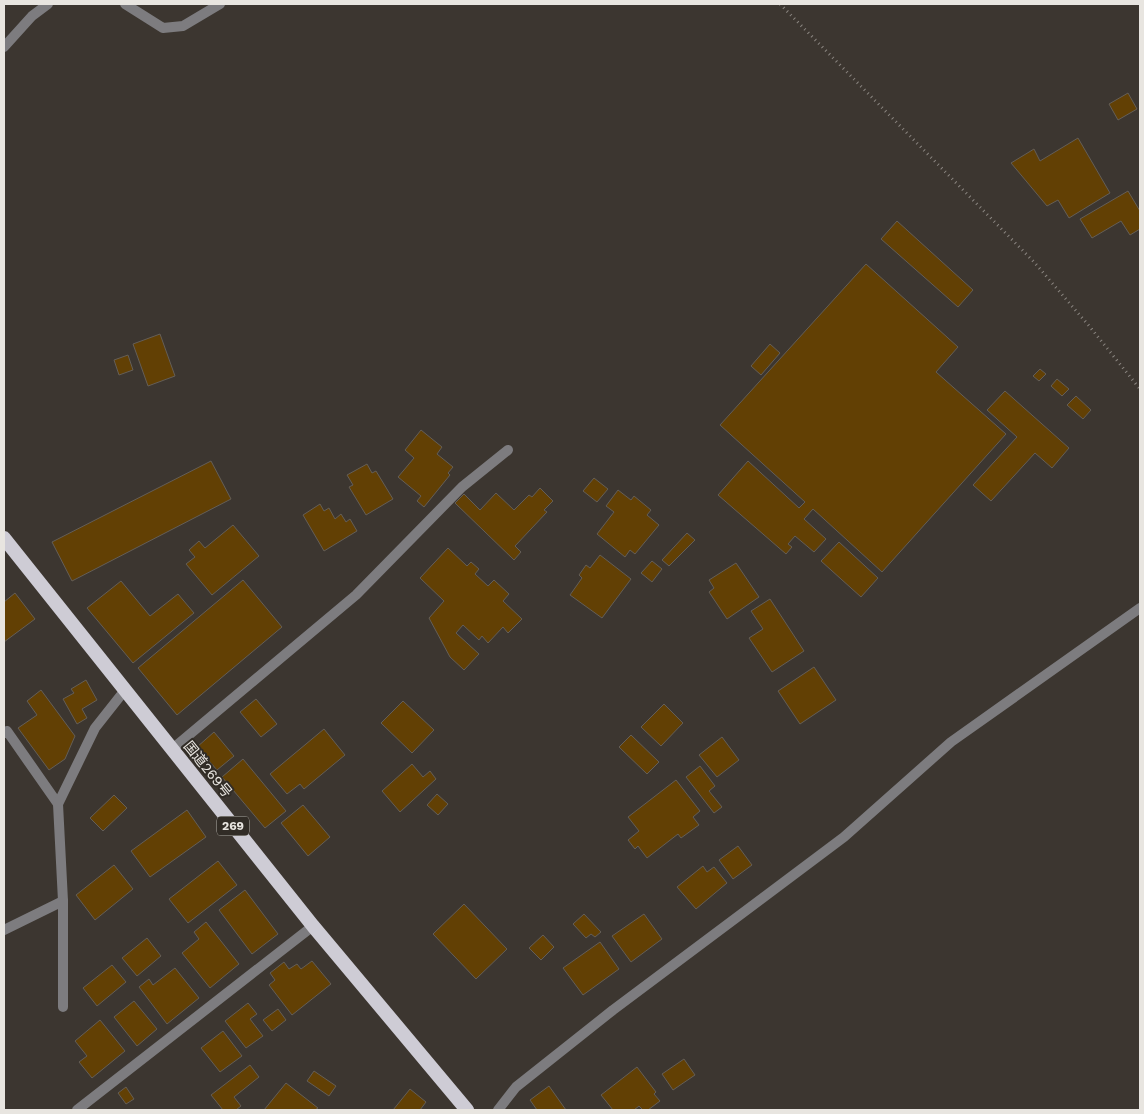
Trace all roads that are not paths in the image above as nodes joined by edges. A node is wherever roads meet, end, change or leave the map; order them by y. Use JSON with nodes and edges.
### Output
{"nodes":[{"id":1,"x":48,"y":4,"type":"edge"},
{"id":2,"x":125,"y":4,"type":"edge"},
{"id":3,"x":220,"y":4,"type":"edge"},
{"id":4,"x":4,"y":47,"type":"edge"},
{"id":5,"x":508,"y":450,"type":"dead end"},
{"id":6,"x":4,"y":538,"type":"edge"},
{"id":7,"x":1140,"y":608,"type":"edge"},
{"id":8,"x":125,"y":690,"type":"junction"},
{"id":9,"x":4,"y":733,"type":"edge"},
{"id":10,"x":171,"y":750,"type":"junction"},
{"id":11,"x":58,"y":804,"type":"junction"},
{"id":12,"x":63,"y":901,"type":"junction"},
{"id":13,"x":313,"y":926,"type":"junction"},
{"id":14,"x":4,"y":930,"type":"edge"},
{"id":15,"x":63,"y":1006,"type":"dead end"},
{"id":16,"x":77,"y":1110,"type":"edge"},
{"id":17,"x":467,"y":1110,"type":"edge"},
{"id":18,"x":498,"y":1110,"type":"edge"}],
"edges":[{"from":1,"to":4,"type":"street"},
{"from":2,"to":3,"type":"street"},
{"from":5,"to":10,"type":"street"},
{"from":6,"to":8,"type":"highway","name":"国道269号","number":"269"},
{"from":7,"to":18,"type":"street"},
{"from":8,"to":10,"type":"highway","name":"国道269号","number":"269"},
{"from":8,"to":11,"type":"street"},
{"from":9,"to":11,"type":"street"},
{"from":10,"to":13,"type":"highway","name":"国道269号","number":"269"},
{"from":11,"to":12,"type":"street"},
{"from":12,"to":14,"type":"street"},
{"from":12,"to":15,"type":"street"},
{"from":13,"to":16,"type":"street"},
{"from":13,"to":17,"type":"highway","name":"国道269号","number":"269"}]}
